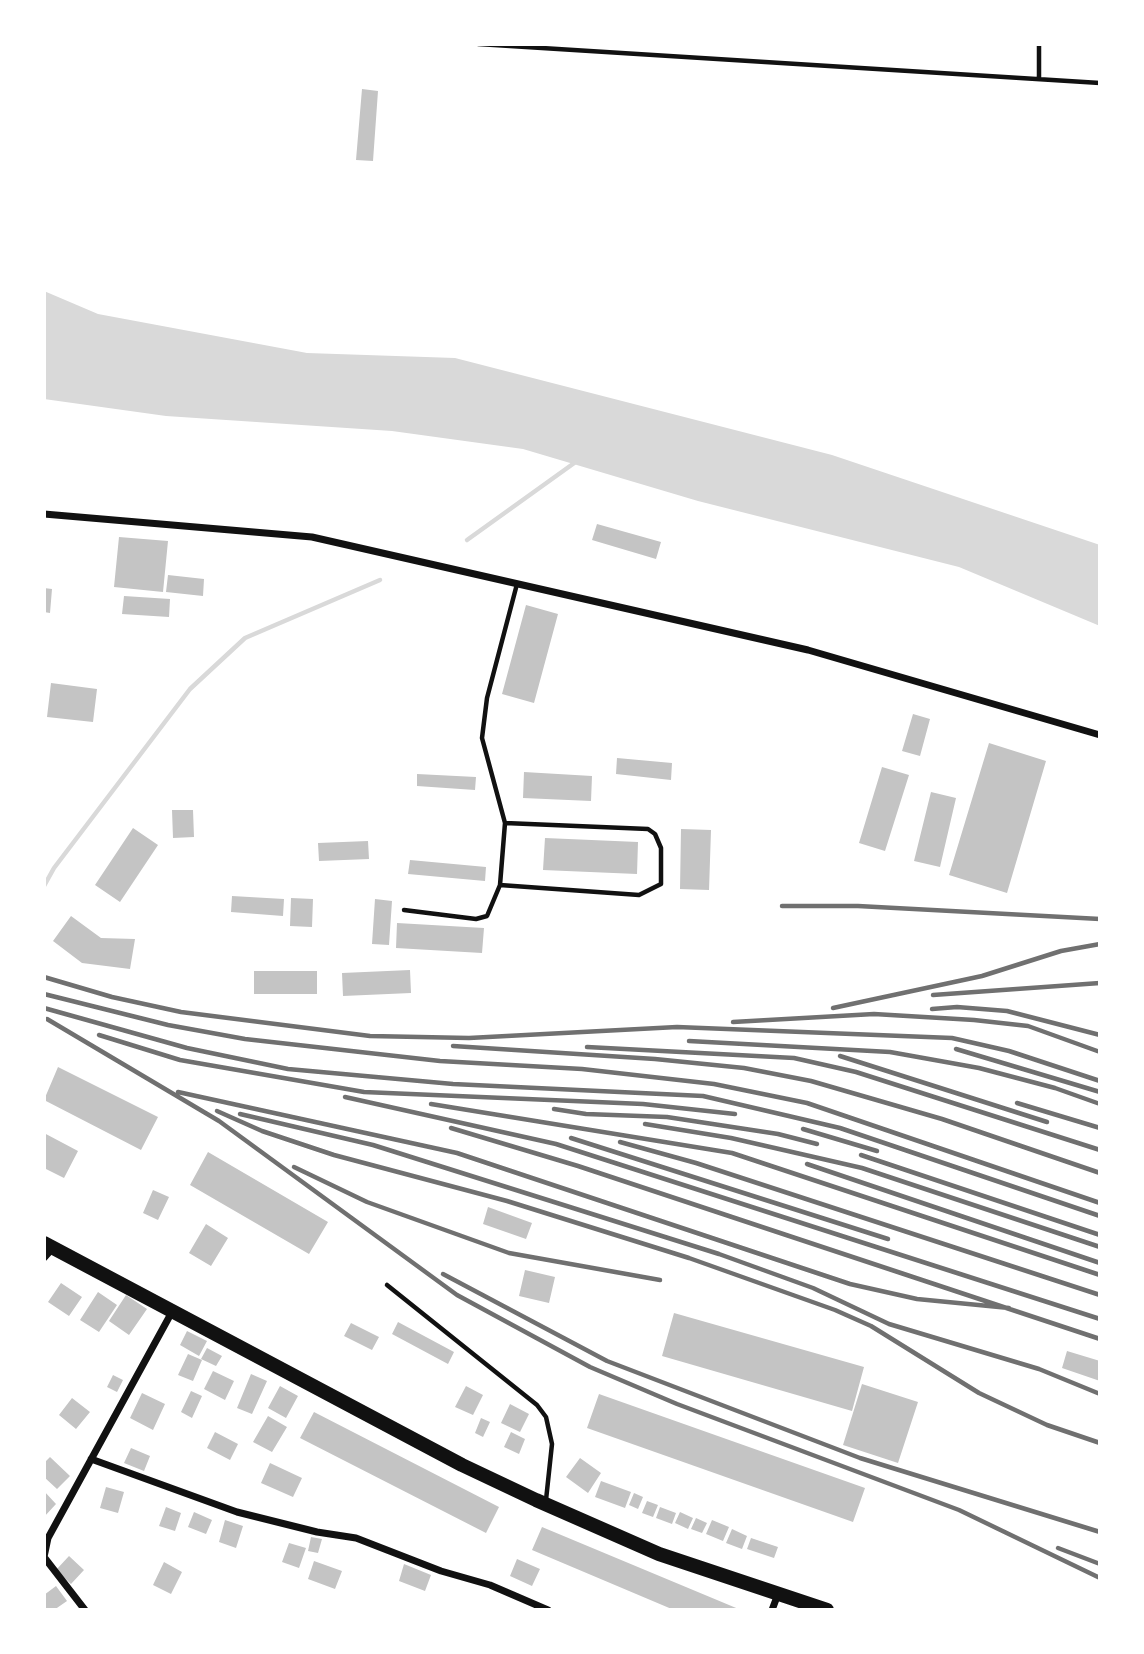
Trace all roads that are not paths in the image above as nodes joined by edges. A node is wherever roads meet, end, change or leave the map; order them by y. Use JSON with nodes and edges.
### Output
{"nodes":[{"id":1,"x":478,"y":44,"type":"edge"},
{"id":2,"x":1039,"y":44,"type":"edge"},
{"id":3,"x":1039,"y":79,"type":"junction"},
{"id":4,"x":1100,"y":83,"type":"edge"},
{"id":5,"x":44,"y":514,"type":"edge"},
{"id":6,"x":517,"y":584,"type":"junction"},
{"id":7,"x":1100,"y":735,"type":"edge"},
{"id":8,"x":505,"y":823,"type":"junction"},
{"id":9,"x":500,"y":885,"type":"junction"},
{"id":10,"x":404,"y":910,"type":"dead end"},
{"id":11,"x":47,"y":1250,"type":"edge"},
{"id":12,"x":387,"y":1284,"type":"dead end"},
{"id":13,"x":173,"y":1310,"type":"junction"},
{"id":14,"x":91,"y":1459,"type":"junction"},
{"id":15,"x":545,"y":1504,"type":"junction"},
{"id":16,"x":44,"y":1557,"type":"edge"},
{"id":17,"x":778,"y":1594,"type":"junction"},
{"id":18,"x":85,"y":1610,"type":"edge"},
{"id":19,"x":548,"y":1610,"type":"edge"},
{"id":20,"x":772,"y":1610,"type":"edge"},
{"id":21,"x":827,"y":1610,"type":"edge"}],
"edges":[{"from":1,"to":3,"type":"lane"},
{"from":2,"to":3,"type":"lane"},
{"from":3,"to":4,"type":"lane"},
{"from":5,"to":6,"type":"street"},
{"from":6,"to":7,"type":"street"},
{"from":6,"to":8,"type":"lane"},
{"from":8,"to":9,"type":"lane"},
{"from":8,"to":9,"type":"lane"},
{"from":9,"to":10,"type":"lane"},
{"from":11,"to":13,"type":"main road"},
{"from":12,"to":15,"type":"lane"},
{"from":13,"to":14,"type":"street"},
{"from":13,"to":15,"type":"main road"},
{"from":14,"to":16,"type":"street"},
{"from":14,"to":19,"type":"street"},
{"from":15,"to":17,"type":"main road"},
{"from":16,"to":18,"type":"street"},
{"from":17,"to":20,"type":"street"},
{"from":17,"to":21,"type":"main road"}]}
